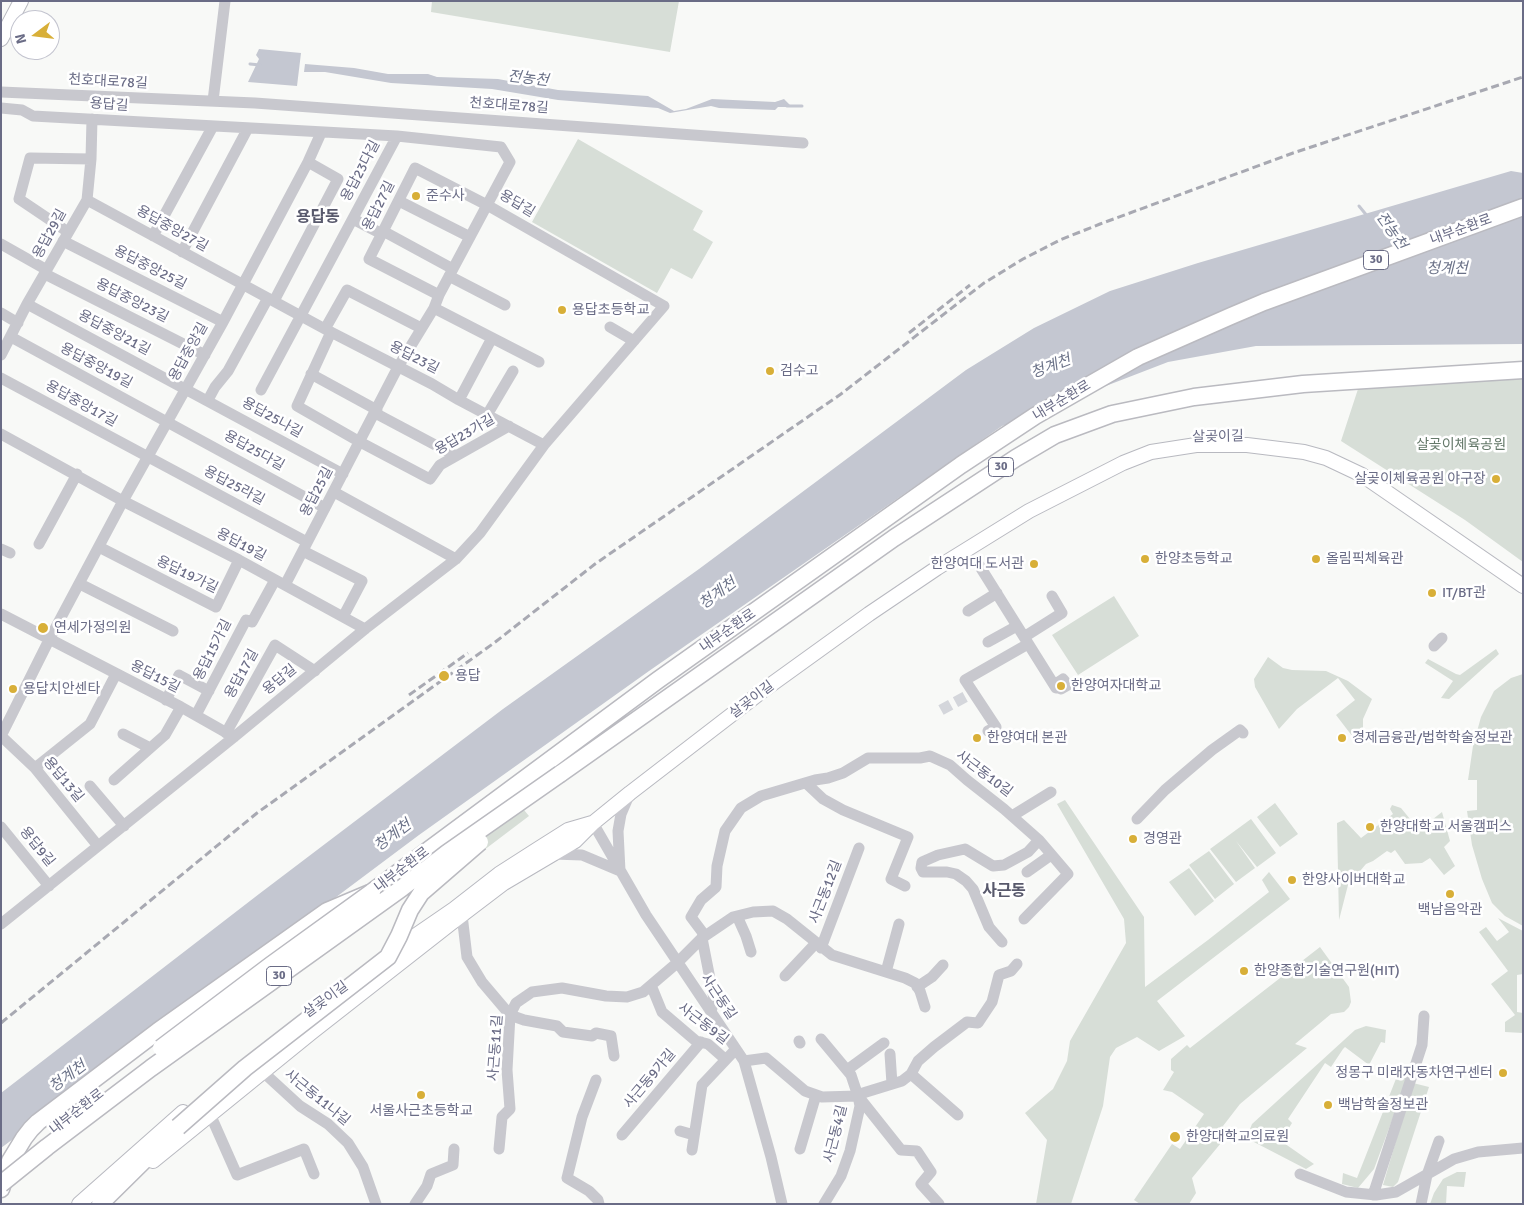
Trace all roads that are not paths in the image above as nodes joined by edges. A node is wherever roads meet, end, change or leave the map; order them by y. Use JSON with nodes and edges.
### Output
{"nodes":[{"id":1,"x":21,"y":1,"type":"edge"},
{"id":2,"x":225,"y":1,"type":"edge"},
{"id":3,"x":1,"y":39,"type":"edge"},
{"id":4,"x":1,"y":92,"type":"edge"},
{"id":5,"x":213,"y":101,"type":"junction"},
{"id":6,"x":1,"y":108,"type":"edge"},
{"id":7,"x":92,"y":118,"type":"junction"},
{"id":8,"x":213,"y":126,"type":"junction"},
{"id":9,"x":248,"y":128,"type":"junction"},
{"id":10,"x":321,"y":133,"type":"junction"},
{"id":11,"x":397,"y":136,"type":"junction"},
{"id":12,"x":803,"y":143,"type":"dead end"},
{"id":13,"x":91,"y":160,"type":"junction"},
{"id":14,"x":308,"y":162,"type":"junction"},
{"id":15,"x":86,"y":200,"type":"junction"},
{"id":16,"x":399,"y":201,"type":"junction"},
{"id":17,"x":487,"y":205,"type":"junction"},
{"id":18,"x":1523,"y":207,"type":"edge"},
{"id":19,"x":353,"y":219,"type":"junction"},
{"id":20,"x":382,"y":233,"type":"junction"},
{"id":21,"x":66,"y":236,"type":"junction"},
{"id":22,"x":153,"y":236,"type":"junction"},
{"id":23,"x":470,"y":237,"type":"junction"},
{"id":24,"x":1,"y":244,"type":"edge"},
{"id":25,"x":182,"y":252,"type":"junction"},
{"id":26,"x":46,"y":272,"type":"junction"},
{"id":27,"x":451,"y":273,"type":"junction"},
{"id":28,"x":242,"y":284,"type":"junction"},
{"id":29,"x":439,"y":295,"type":"junction"},
{"id":30,"x":271,"y":300,"type":"junction"},
{"id":31,"x":28,"y":304,"type":"junction"},
{"id":32,"x":505,"y":304,"type":"dead end"},
{"id":33,"x":434,"y":308,"type":"junction"},
{"id":34,"x":1,"y":313,"type":"edge"},
{"id":35,"x":300,"y":315,"type":"junction"},
{"id":36,"x":223,"y":322,"type":"junction"},
{"id":37,"x":18,"y":323,"type":"junction"},
{"id":38,"x":610,"y":327,"type":"dead end"},
{"id":39,"x":421,"y":328,"type":"junction"},
{"id":40,"x":328,"y":330,"type":"junction"},
{"id":41,"x":11,"y":337,"type":"junction"},
{"id":42,"x":492,"y":338,"type":"junction"},
{"id":43,"x":634,"y":341,"type":"junction"},
{"id":44,"x":1,"y":355,"type":"edge"},
{"id":45,"x":205,"y":355,"type":"junction"},
{"id":46,"x":540,"y":362,"type":"dead end"},
{"id":47,"x":398,"y":367,"type":"junction"},
{"id":48,"x":1523,"y":370,"type":"edge"},
{"id":49,"x":513,"y":371,"type":"dead end"},
{"id":50,"x":311,"y":374,"type":"junction"},
{"id":51,"x":1,"y":378,"type":"edge"},
{"id":52,"x":186,"y":388,"type":"junction"},
{"id":53,"x":261,"y":390,"type":"dead end"},
{"id":54,"x":208,"y":400,"type":"junction"},
{"id":55,"x":459,"y":400,"type":"junction"},
{"id":56,"x":376,"y":412,"type":"junction"},
{"id":57,"x":488,"y":415,"type":"junction"},
{"id":58,"x":168,"y":421,"type":"junction"},
{"id":59,"x":509,"y":426,"type":"junction"},
{"id":60,"x":1,"y":434,"type":"edge"},
{"id":61,"x":360,"y":442,"type":"junction"},
{"id":62,"x":544,"y":445,"type":"junction"},
{"id":63,"x":456,"y":456,"type":"junction"},
{"id":64,"x":147,"y":457,"type":"junction"},
{"id":65,"x":77,"y":474,"type":"junction"},
{"id":66,"x":343,"y":474,"type":"junction"},
{"id":67,"x":334,"y":492,"type":"junction"},
{"id":68,"x":123,"y":501,"type":"junction"},
{"id":69,"x":325,"y":508,"type":"junction"},
{"id":70,"x":39,"y":544,"type":"dead end"},
{"id":71,"x":305,"y":546,"type":"junction"},
{"id":72,"x":99,"y":548,"type":"junction"},
{"id":73,"x":456,"y":559,"type":"junction"},
{"id":74,"x":239,"y":560,"type":"junction"},
{"id":75,"x":979,"y":565,"type":"dead end"},
{"id":76,"x":1523,"y":576,"type":"edge"},
{"id":77,"x":280,"y":582,"type":"junction"},
{"id":78,"x":915,"y":582,"type":"junction"},
{"id":79,"x":80,"y":584,"type":"junction"},
{"id":80,"x":1523,"y":586,"type":"edge"},
{"id":81,"x":996,"y":593,"type":"junction"},
{"id":82,"x":1052,"y":596,"type":"dead end"},
{"id":83,"x":968,"y":611,"type":"dead end"},
{"id":84,"x":343,"y":617,"type":"junction"},
{"id":85,"x":2,"y":618,"type":"edge"},
{"id":86,"x":1017,"y":626,"type":"junction"},
{"id":87,"x":365,"y":629,"type":"junction"},
{"id":88,"x":173,"y":631,"type":"dead end"},
{"id":89,"x":49,"y":640,"type":"junction"},
{"id":90,"x":1026,"y":640,"type":"junction"},
{"id":91,"x":988,"y":642,"type":"dead end"},
{"id":92,"x":316,"y":671,"type":"junction"},
{"id":93,"x":116,"y":674,"type":"junction"},
{"id":94,"x":1057,"y":687,"type":"dead end"},
{"id":95,"x":209,"y":691,"type":"junction"},
{"id":96,"x":166,"y":700,"type":"junction"},
{"id":97,"x":181,"y":707,"type":"junction"},
{"id":98,"x":196,"y":715,"type":"junction"},
{"id":99,"x":988,"y":731,"type":"dead end"},
{"id":100,"x":1243,"y":733,"type":"dead end"},
{"id":101,"x":124,"y":734,"type":"dead end"},
{"id":102,"x":230,"y":735,"type":"junction"},
{"id":103,"x":1,"y":736,"type":"edge"},
{"id":104,"x":150,"y":748,"type":"junction"},
{"id":105,"x":34,"y":768,"type":"junction"},
{"id":106,"x":560,"y":774,"type":"junction"},
{"id":107,"x":114,"y":780,"type":"dead end"},
{"id":108,"x":810,"y":781,"type":"junction"},
{"id":109,"x":90,"y":786,"type":"dead end"},
{"id":110,"x":1051,"y":792,"type":"dead end"},
{"id":111,"x":630,"y":793,"type":"junction"},
{"id":112,"x":1012,"y":816,"type":"junction"},
{"id":113,"x":1137,"y":819,"type":"dead end"},
{"id":114,"x":593,"y":823,"type":"junction"},
{"id":115,"x":124,"y":826,"type":"junction"},
{"id":116,"x":1,"y":827,"type":"edge"},
{"id":117,"x":1039,"y":840,"type":"junction"},
{"id":118,"x":98,"y":846,"type":"junction"},
{"id":119,"x":859,"y":848,"type":"dead end"},
{"id":120,"x":553,"y":854,"type":"junction"},
{"id":121,"x":1051,"y":855,"type":"junction"},
{"id":122,"x":620,"y":870,"type":"junction"},
{"id":123,"x":1027,"y":872,"type":"dead end"},
{"id":124,"x":49,"y":886,"type":"junction"},
{"id":125,"x":905,"y":886,"type":"dead end"},
{"id":126,"x":372,"y":892,"type":"junction"},
{"id":127,"x":462,"y":915,"type":"junction"},
{"id":128,"x":737,"y":916,"type":"junction"},
{"id":129,"x":1024,"y":919,"type":"dead end"},
{"id":130,"x":1,"y":924,"type":"edge"},
{"id":131,"x":899,"y":924,"type":"dead end"},
{"id":132,"x":702,"y":938,"type":"junction"},
{"id":133,"x":1002,"y":942,"type":"dead end"},
{"id":134,"x":818,"y":946,"type":"junction"},
{"id":135,"x":751,"y":952,"type":"dead end"},
{"id":136,"x":677,"y":963,"type":"junction"},
{"id":137,"x":943,"y":964,"type":"dead end"},
{"id":138,"x":1017,"y":964,"type":"dead end"},
{"id":139,"x":886,"y":972,"type":"junction"},
{"id":140,"x":785,"y":976,"type":"dead end"},
{"id":141,"x":651,"y":986,"type":"junction"},
{"id":142,"x":917,"y":987,"type":"junction"},
{"id":143,"x":333,"y":994,"type":"junction"},
{"id":144,"x":343,"y":1007,"type":"junction"},
{"id":145,"x":925,"y":1007,"type":"dead end"},
{"id":146,"x":711,"y":1012,"type":"junction"},
{"id":147,"x":510,"y":1015,"type":"junction"},
{"id":148,"x":1424,"y":1016,"type":"dead end"},
{"id":149,"x":821,"y":1039,"type":"dead end"},
{"id":150,"x":272,"y":1040,"type":"junction"},
{"id":151,"x":701,"y":1042,"type":"junction"},
{"id":152,"x":884,"y":1043,"type":"dead end"},
{"id":153,"x":736,"y":1049,"type":"junction"},
{"id":154,"x":890,"y":1054,"type":"dead end"},
{"id":155,"x":614,"y":1056,"type":"dead end"},
{"id":156,"x":725,"y":1059,"type":"junction"},
{"id":157,"x":744,"y":1061,"type":"junction"},
{"id":158,"x":847,"y":1070,"type":"junction"},
{"id":159,"x":263,"y":1072,"type":"junction"},
{"id":160,"x":911,"y":1074,"type":"junction"},
{"id":161,"x":596,"y":1080,"type":"dead end"},
{"id":162,"x":892,"y":1084,"type":"junction"},
{"id":163,"x":816,"y":1095,"type":"junction"},
{"id":164,"x":858,"y":1096,"type":"junction"},
{"id":165,"x":210,"y":1114,"type":"junction"},
{"id":166,"x":958,"y":1115,"type":"dead end"},
{"id":167,"x":680,"y":1131,"type":"dead end"},
{"id":168,"x":622,"y":1135,"type":"dead end"},
{"id":169,"x":694,"y":1135,"type":"junction"},
{"id":170,"x":1439,"y":1142,"type":"dead end"},
{"id":171,"x":1523,"y":1148,"type":"edge"},
{"id":172,"x":454,"y":1149,"type":"dead end"},
{"id":173,"x":499,"y":1149,"type":"dead end"},
{"id":174,"x":800,"y":1149,"type":"dead end"},
{"id":175,"x":692,"y":1150,"type":"dead end"},
{"id":176,"x":1,"y":1171,"type":"edge"},
{"id":177,"x":314,"y":1174,"type":"dead end"},
{"id":178,"x":1300,"y":1174,"type":"dead end"},
{"id":179,"x":1427,"y":1175,"type":"junction"},
{"id":180,"x":1,"y":1184,"type":"edge"},
{"id":181,"x":1,"y":1189,"type":"edge"},
{"id":182,"x":1373,"y":1195,"type":"junction"},
{"id":183,"x":79,"y":1204,"type":"edge"},
{"id":184,"x":100,"y":1204,"type":"edge"},
{"id":185,"x":376,"y":1204,"type":"edge"},
{"id":186,"x":414,"y":1204,"type":"edge"},
{"id":187,"x":599,"y":1204,"type":"edge"},
{"id":188,"x":782,"y":1204,"type":"edge"},
{"id":189,"x":824,"y":1204,"type":"edge"},
{"id":190,"x":939,"y":1204,"type":"edge"},
{"id":191,"x":1421,"y":1204,"type":"edge"}],
"edges":[{"from":1,"to":3,"type":"main road"},
{"from":2,"to":5,"type":"street"},
{"from":4,"to":5,"type":"street","name":"천호대로78길"},
{"from":5,"to":12,"type":"street","name":"천호대로78길"},
{"from":6,"to":7,"type":"street","name":"용답길"},
{"from":7,"to":8,"type":"street","name":"용답길"},
{"from":7,"to":13,"type":"street","name":"용답29길"},
{"from":8,"to":9,"type":"street","name":"용답길"},
{"from":8,"to":22,"type":"street"},
{"from":9,"to":10,"type":"street","name":"용답길"},
{"from":9,"to":25,"type":"street"},
{"from":10,"to":11,"type":"street","name":"용답길"},
{"from":10,"to":14,"type":"street","name":"용답중앙길"},
{"from":11,"to":17,"type":"street","name":"용답길"},
{"from":11,"to":19,"type":"street","name":"용답23다길"},
{"from":13,"to":15,"type":"street","name":"용답29길"},
{"from":13,"to":21,"type":"street","name":"용답중앙25길"},
{"from":14,"to":28,"type":"street","name":"용답중앙길"},
{"from":14,"to":30,"type":"street"},
{"from":15,"to":21,"type":"street","name":"용답29길"},
{"from":15,"to":22,"type":"street","name":"용답중앙27길"},
{"from":16,"to":17,"type":"street","name":"용답27길"},
{"from":16,"to":20,"type":"street","name":"용답27길"},
{"from":16,"to":23,"type":"street"},
{"from":17,"to":23,"type":"street","name":"용답25길"},
{"from":17,"to":43,"type":"street","name":"용답길"},
{"from":18,"to":126,"type":"highway","name":"내부순환로","number":"30"},
{"from":19,"to":20,"type":"street","name":"용답23다길"},
{"from":19,"to":35,"type":"street","name":"용답23다길"},
{"from":20,"to":27,"type":"street"},
{"from":20,"to":29,"type":"street","name":"용답27길"},
{"from":21,"to":26,"type":"street","name":"용답29길"},
{"from":21,"to":36,"type":"street","name":"용답중앙25길"},
{"from":22,"to":25,"type":"street","name":"용답중앙27길"},
{"from":23,"to":27,"type":"street","name":"용답25길"},
{"from":24,"to":26,"type":"street","name":"용답중앙23길"},
{"from":25,"to":28,"type":"street","name":"용답중앙27길"},
{"from":26,"to":31,"type":"street","name":"용답29길"},
{"from":26,"to":45,"type":"street","name":"용답중앙23길"},
{"from":27,"to":29,"type":"street","name":"용답25길"},
{"from":27,"to":32,"type":"street"},
{"from":28,"to":30,"type":"street","name":"용답23길"},
{"from":28,"to":36,"type":"street","name":"용답중앙길"},
{"from":29,"to":33,"type":"street","name":"용답25길"},
{"from":30,"to":35,"type":"street","name":"용답23길"},
{"from":30,"to":54,"type":"street"},
{"from":31,"to":37,"type":"street","name":"용답29길"},
{"from":31,"to":52,"type":"street","name":"용답중앙21길"},
{"from":33,"to":39,"type":"street","name":"용답25길"},
{"from":33,"to":42,"type":"street"},
{"from":34,"to":37,"type":"street"},
{"from":35,"to":40,"type":"street","name":"용답23길"},
{"from":35,"to":53,"type":"street"},
{"from":36,"to":45,"type":"street","name":"용답중앙길"},
{"from":37,"to":41,"type":"street","name":"용답29길"},
{"from":38,"to":43,"type":"street"},
{"from":39,"to":40,"type":"street"},
{"from":39,"to":47,"type":"street","name":"용답25길"},
{"from":40,"to":47,"type":"street","name":"용답23길"},
{"from":40,"to":50,"type":"street"},
{"from":41,"to":44,"type":"street","name":"용답29길"},
{"from":41,"to":58,"type":"street","name":"용답중앙19길"},
{"from":42,"to":46,"type":"street"},
{"from":42,"to":55,"type":"street"},
{"from":43,"to":62,"type":"street","name":"용답길"},
{"from":45,"to":52,"type":"street","name":"용답중앙길"},
{"from":47,"to":55,"type":"street","name":"용답23길"},
{"from":47,"to":56,"type":"street","name":"용답25길"},
{"from":48,"to":106,"type":"highway","name":"내부순환로","number":"30"},
{"from":49,"to":57,"type":"street"},
{"from":50,"to":56,"type":"street"},
{"from":50,"to":61,"type":"street"},
{"from":51,"to":64,"type":"street","name":"용답중앙17길"},
{"from":52,"to":54,"type":"street","name":"용답25나길"},
{"from":52,"to":58,"type":"street","name":"용답중앙길"},
{"from":54,"to":66,"type":"street","name":"용답25나길"},
{"from":55,"to":57,"type":"street","name":"용답23길"},
{"from":56,"to":61,"type":"street","name":"용답25길"},
{"from":56,"to":63,"type":"street"},
{"from":57,"to":59,"type":"street","name":"용답23길"},
{"from":58,"to":64,"type":"street","name":"용답중앙길"},
{"from":58,"to":69,"type":"street","name":"용답25다길"},
{"from":59,"to":62,"type":"street","name":"용답23길"},
{"from":59,"to":63,"type":"street","name":"용답23가길"},
{"from":60,"to":65,"type":"street","name":"용답19길"},
{"from":61,"to":63,"type":"street","name":"용답23가길"},
{"from":61,"to":66,"type":"street","name":"용답25길"},
{"from":62,"to":73,"type":"street","name":"용답길"},
{"from":64,"to":68,"type":"street","name":"용답중앙길"},
{"from":64,"to":71,"type":"street","name":"용답25라길"},
{"from":65,"to":68,"type":"street","name":"용답19길"},
{"from":65,"to":70,"type":"street"},
{"from":66,"to":67,"type":"street","name":"용답25길"},
{"from":67,"to":69,"type":"street","name":"용답25길"},
{"from":67,"to":73,"type":"street"},
{"from":68,"to":72,"type":"street","name":"용답중앙길"},
{"from":68,"to":74,"type":"street","name":"용답19길"},
{"from":69,"to":71,"type":"street","name":"용답25길"},
{"from":71,"to":77,"type":"street","name":"용답25길"},
{"from":71,"to":84,"type":"street"},
{"from":72,"to":74,"type":"street","name":"용답19가길"},
{"from":72,"to":79,"type":"street","name":"용답중앙길"},
{"from":73,"to":87,"type":"street","name":"용답길"},
{"from":74,"to":77,"type":"street","name":"용답19길"},
{"from":75,"to":81,"type":"street"},
{"from":76,"to":78,"type":"main road","name":"살곶이길"},
{"from":77,"to":84,"type":"street","name":"용답19길"},
{"from":77,"to":95,"type":"street","name":"용답15가길"},
{"from":78,"to":80,"type":"main road","name":"살곶이길"},
{"from":78,"to":111,"type":"main road","name":"살곶이길"},
{"from":79,"to":88,"type":"street"},
{"from":79,"to":89,"type":"street","name":"용답중앙길"},
{"from":81,"to":83,"type":"street"},
{"from":81,"to":86,"type":"street"},
{"from":82,"to":90,"type":"street"},
{"from":84,"to":87,"type":"street","name":"용답19길"},
{"from":85,"to":89,"type":"street","name":"용답15길"},
{"from":86,"to":90,"type":"street"},
{"from":86,"to":91,"type":"street"},
{"from":87,"to":92,"type":"street","name":"용답길"},
{"from":89,"to":93,"type":"street","name":"용답15길"},
{"from":89,"to":103,"type":"street","name":"용답중앙길"},
{"from":90,"to":94,"type":"street"},
{"from":90,"to":99,"type":"street"},
{"from":92,"to":102,"type":"street","name":"용답길"},
{"from":92,"to":102,"type":"street","name":"용답17길"},
{"from":93,"to":96,"type":"street","name":"용답15길"},
{"from":93,"to":105,"type":"street","name":"용답15길"},
{"from":95,"to":96,"type":"street"},
{"from":95,"to":98,"type":"street","name":"용답15가길"},
{"from":96,"to":97,"type":"street","name":"용답15길"},
{"from":97,"to":98,"type":"street","name":"용답15길"},
{"from":97,"to":104,"type":"street","name":"용답15길"},
{"from":98,"to":102,"type":"street","name":"용답15길"},
{"from":100,"to":113,"type":"street"},
{"from":101,"to":104,"type":"street"},
{"from":102,"to":115,"type":"street","name":"용답길"},
{"from":103,"to":105,"type":"street","name":"용답13길"},
{"from":104,"to":107,"type":"street","name":"용답15길"},
{"from":105,"to":118,"type":"street","name":"용답13길"},
{"from":106,"to":180,"type":"highway","name":"내부순환로","number":"30","bridge":true},
{"from":106,"to":184,"type":"highway","bridge":true},
{"from":108,"to":112,"type":"street","name":"사근동10길"},
{"from":108,"to":125,"type":"street"},
{"from":108,"to":132,"type":"street","name":"사근동10길"},
{"from":109,"to":115,"type":"street"},
{"from":110,"to":112,"type":"street"},
{"from":111,"to":114,"type":"main road","name":"살곶이길"},
{"from":111,"to":122,"type":"street"},
{"from":112,"to":117,"type":"street","name":"사근동10길"},
{"from":114,"to":120,"type":"main road","name":"살곶이길"},
{"from":114,"to":122,"type":"street","name":"사근동길"},
{"from":114,"to":143,"type":"main road","name":"살곶이길"},
{"from":115,"to":118,"type":"street","name":"용답길"},
{"from":116,"to":124,"type":"street","name":"용답9길"},
{"from":117,"to":121,"type":"street","name":"사근동10길"},
{"from":117,"to":133,"type":"street"},
{"from":118,"to":124,"type":"street","name":"용답길"},
{"from":119,"to":134,"type":"street","name":"사근동12길"},
{"from":120,"to":122,"type":"street"},
{"from":120,"to":127,"type":"main road","name":"살곶이길"},
{"from":121,"to":123,"type":"street"},
{"from":121,"to":129,"type":"street","name":"사근동10길"},
{"from":122,"to":136,"type":"street","name":"사근동길"},
{"from":124,"to":130,"type":"street","name":"용답길"},
{"from":126,"to":176,"type":"highway","name":"내부순환로","number":"30","bridge":true},
{"from":126,"to":181,"type":"highway","bridge":true},
{"from":127,"to":144,"type":"main road","name":"살곶이길"},
{"from":127,"to":147,"type":"street"},
{"from":128,"to":132,"type":"street","name":"사근동12길"},
{"from":128,"to":134,"type":"street","name":"사근동12길"},
{"from":128,"to":135,"type":"street"},
{"from":131,"to":139,"type":"street"},
{"from":132,"to":136,"type":"street","name":"사근동12길"},
{"from":132,"to":146,"type":"street","name":"사근동10길"},
{"from":134,"to":139,"type":"street","name":"사근동12길"},
{"from":134,"to":140,"type":"street","name":"사근동12길"},
{"from":136,"to":141,"type":"street","name":"사근동11길"},
{"from":136,"to":146,"type":"street","name":"사근동길"},
{"from":137,"to":142,"type":"street"},
{"from":138,"to":160,"type":"street"},
{"from":139,"to":142,"type":"street","name":"사근동12길"},
{"from":141,"to":147,"type":"street","name":"사근동11길"},
{"from":141,"to":151,"type":"street","name":"사근동9길"},
{"from":142,"to":145,"type":"street"},
{"from":143,"to":144,"type":"main road"},
{"from":143,"to":150,"type":"main road","name":"살곶이길"},
{"from":144,"to":159,"type":"main road","name":"살곶이길"},
{"from":146,"to":153,"type":"street","name":"사근동길"},
{"from":147,"to":155,"type":"street"},
{"from":147,"to":173,"type":"street","name":"사근동11길"},
{"from":148,"to":182,"type":"street"},
{"from":149,"to":158,"type":"street"},
{"from":150,"to":159,"type":"main road"},
{"from":150,"to":183,"type":"main road","name":"살곶이길"},
{"from":151,"to":156,"type":"street","name":"사근동9길"},
{"from":151,"to":168,"type":"street","name":"사근동9가길"},
{"from":152,"to":158,"type":"street"},
{"from":153,"to":156,"type":"street","name":"사근동9길"},
{"from":153,"to":157,"type":"street","name":"사근동길"},
{"from":154,"to":162,"type":"street"},
{"from":156,"to":169,"type":"street","name":"사근동9길"},
{"from":157,"to":163,"type":"street"},
{"from":157,"to":188,"type":"street","name":"사근동길"},
{"from":158,"to":164,"type":"street"},
{"from":159,"to":165,"type":"main road","name":"살곶이길"},
{"from":159,"to":185,"type":"street","name":"사근동11나길"},
{"from":160,"to":162,"type":"street"},
{"from":160,"to":166,"type":"street"},
{"from":161,"to":187,"type":"street"},
{"from":162,"to":164,"type":"street"},
{"from":163,"to":164,"type":"street"},
{"from":163,"to":174,"type":"street"},
{"from":164,"to":189,"type":"street","name":"사근동4길"},
{"from":164,"to":190,"type":"street"},
{"from":165,"to":177,"type":"street"},
{"from":165,"to":184,"type":"main road","name":"살곶이길"},
{"from":167,"to":169,"type":"street"},
{"from":169,"to":175,"type":"street","name":"사근동9길"},
{"from":170,"to":179,"type":"street"},
{"from":171,"to":179,"type":"street"},
{"from":172,"to":186,"type":"street"},
{"from":178,"to":182,"type":"street"},
{"from":179,"to":182,"type":"street"},
{"from":179,"to":191,"type":"street"}]}
